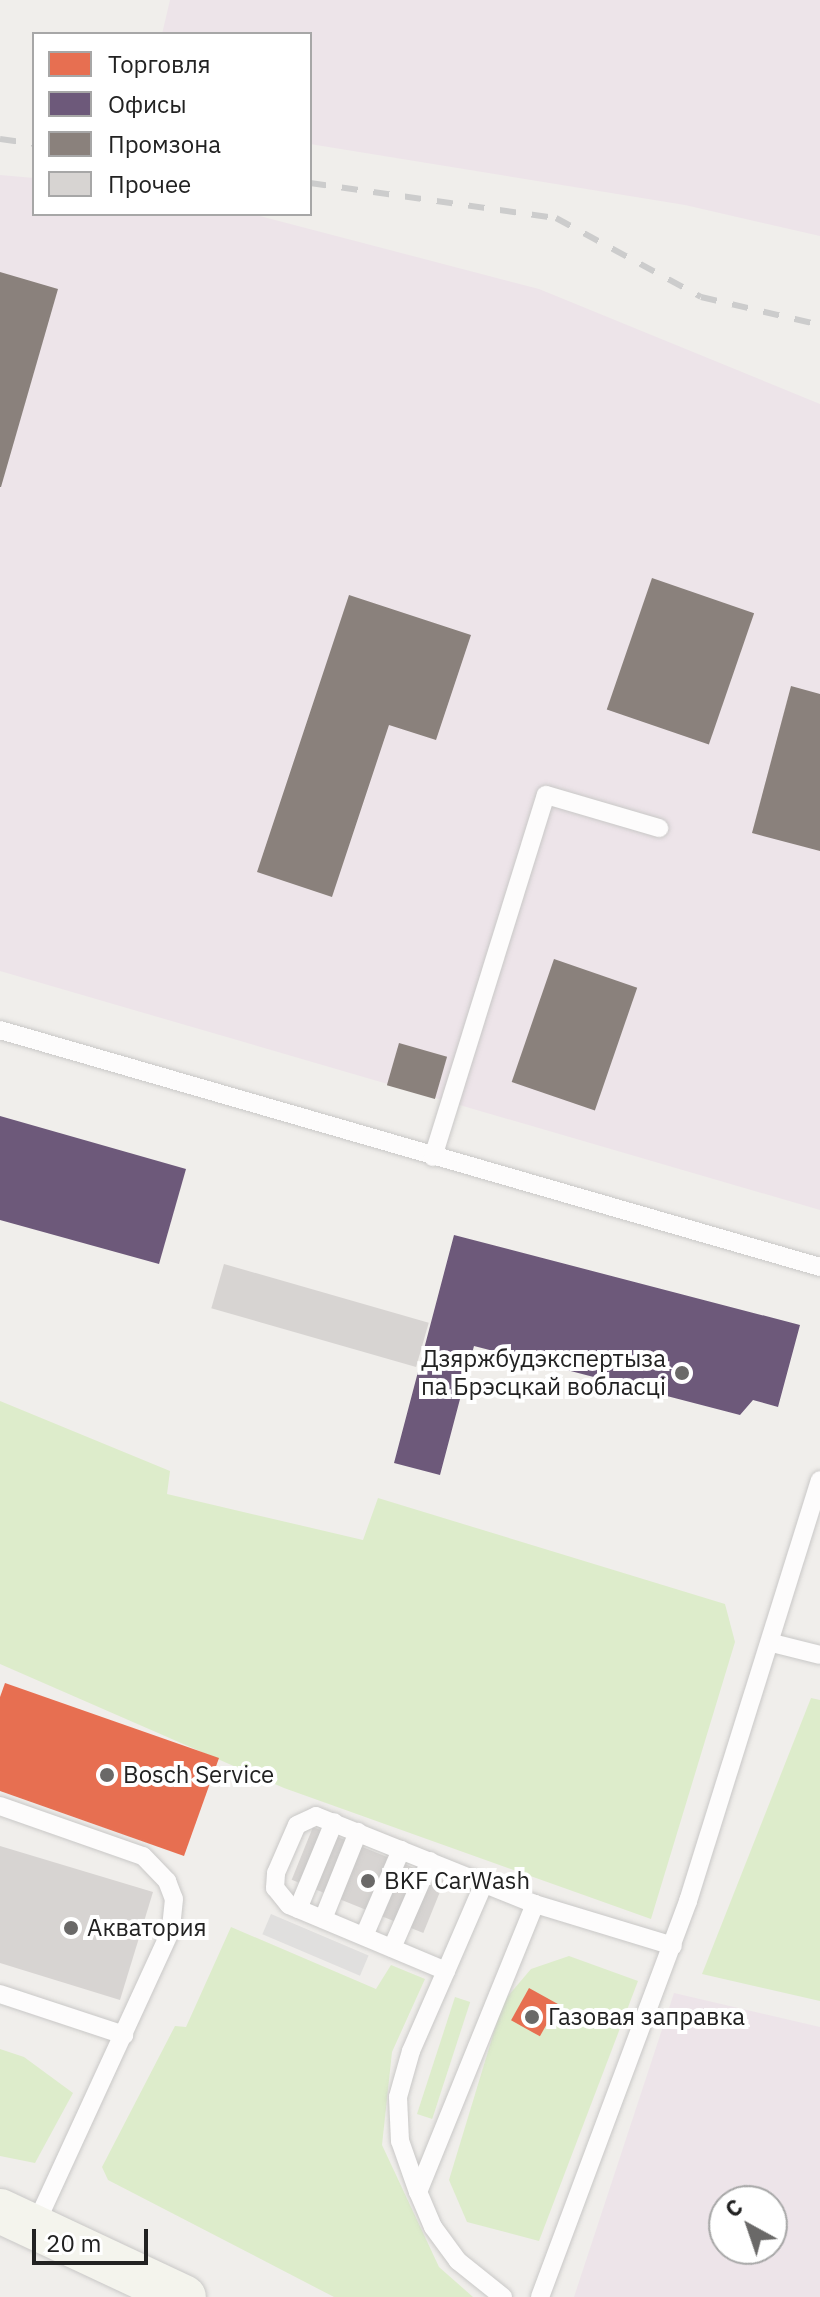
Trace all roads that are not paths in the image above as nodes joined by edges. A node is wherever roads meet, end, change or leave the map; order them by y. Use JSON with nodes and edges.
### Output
{"nodes":[{"id":1,"x":659,"y":828,"type":"dead end"},
{"id":2,"x":0,"y":1030,"type":"edge"},
{"id":3,"x":433,"y":1157,"type":"junction"},
{"id":4,"x":820,"y":1267,"type":"edge"},
{"id":5,"x":820,"y":1480,"type":"edge"},
{"id":6,"x":772,"y":1643,"type":"junction"},
{"id":7,"x":820,"y":1655,"type":"edge"},
{"id":8,"x":0,"y":1806,"type":"edge"},
{"id":9,"x":334,"y":1822,"type":"junction"},
{"id":10,"x":358,"y":1832,"type":"junction"},
{"id":11,"x":401,"y":1850,"type":"junction"},
{"id":12,"x":430,"y":1861,"type":"junction"},
{"id":13,"x":484,"y":1883,"type":"junction"},
{"id":14,"x":535,"y":1904,"type":"junction"},
{"id":15,"x":298,"y":1909,"type":"junction"},
{"id":16,"x":323,"y":1919,"type":"junction"},
{"id":17,"x":364,"y":1936,"type":"junction"},
{"id":18,"x":673,"y":1946,"type":"junction"},
{"id":19,"x":392,"y":1948,"type":"junction"},
{"id":20,"x":446,"y":1971,"type":"junction"},
{"id":21,"x":0,"y":1994,"type":"edge"},
{"id":22,"x":124,"y":2035,"type":"junction"},
{"id":23,"x":418,"y":2192,"type":"junction"},
{"id":24,"x":12,"y":2222,"type":"edge"},
{"id":25,"x":184,"y":2297,"type":"edge"},
{"id":26,"x":503,"y":2297,"type":"edge"},
{"id":27,"x":540,"y":2297,"type":"edge"}],
"edges":[{"from":1,"to":3,"type":"lane"},
{"from":2,"to":3,"type":"lane"},
{"from":3,"to":4,"type":"lane"},
{"from":5,"to":6,"type":"lane"},
{"from":6,"to":7,"type":"lane"},
{"from":6,"to":18,"type":"lane"},
{"from":8,"to":22,"type":"lane"},
{"from":9,"to":10,"type":"lane"},
{"from":9,"to":15,"type":"lane"},
{"from":9,"to":15,"type":"lane"},
{"from":10,"to":11,"type":"lane"},
{"from":10,"to":16,"type":"lane"},
{"from":11,"to":12,"type":"lane"},
{"from":11,"to":17,"type":"lane"},
{"from":12,"to":13,"type":"lane"},
{"from":12,"to":19,"type":"lane"},
{"from":13,"to":14,"type":"lane"},
{"from":13,"to":20,"type":"lane"},
{"from":14,"to":18,"type":"lane"},
{"from":14,"to":23,"type":"lane"},
{"from":15,"to":16,"type":"lane"},
{"from":16,"to":17,"type":"lane"},
{"from":17,"to":19,"type":"lane"},
{"from":18,"to":27,"type":"lane"},
{"from":19,"to":20,"type":"lane"},
{"from":20,"to":23,"type":"lane"},
{"from":21,"to":22,"type":"lane"},
{"from":22,"to":24,"type":"lane"},
{"from":23,"to":26,"type":"lane"},
{"from":24,"to":25,"type":"main road"}]}
